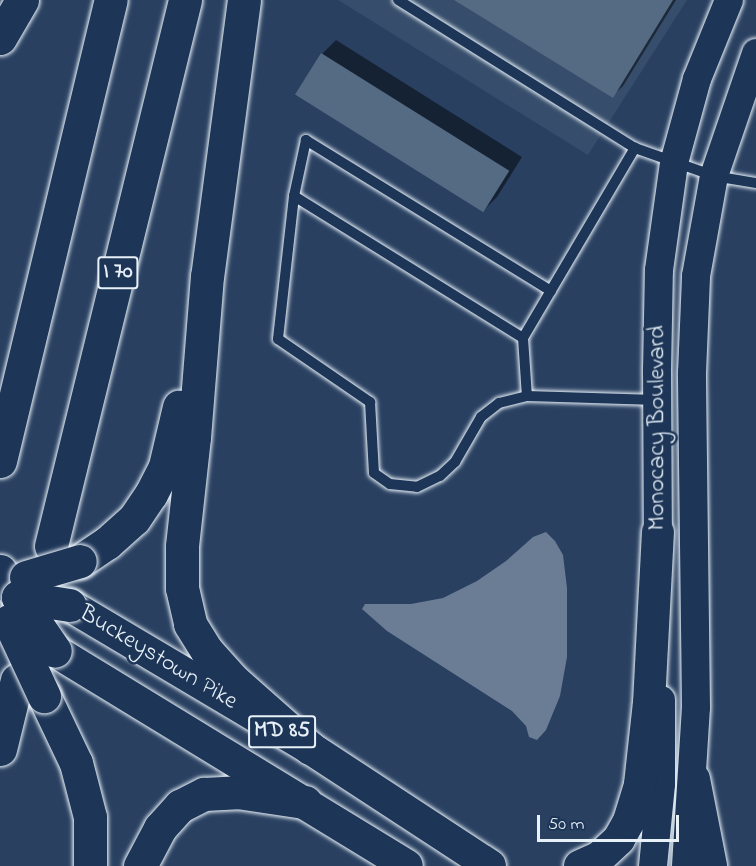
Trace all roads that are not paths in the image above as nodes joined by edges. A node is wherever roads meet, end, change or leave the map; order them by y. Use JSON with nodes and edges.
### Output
{"nodes":[{"id":1,"x":22,"y":0,"type":"edge"},
{"id":2,"x":111,"y":0,"type":"edge"},
{"id":3,"x":185,"y":0,"type":"edge"},
{"id":4,"x":244,"y":0,"type":"edge"},
{"id":5,"x":398,"y":0,"type":"edge"},
{"id":6,"x":729,"y":0,"type":"edge"},
{"id":7,"x":0,"y":38,"type":"edge"},
{"id":8,"x":756,"y":53,"type":"edge"},
{"id":9,"x":635,"y":148,"type":"junction"},
{"id":10,"x":674,"y":163,"type":"junction"},
{"id":11,"x":714,"y":176,"type":"junction"},
{"id":12,"x":756,"y":183,"type":"edge"},
{"id":13,"x":294,"y":196,"type":"junction"},
{"id":14,"x":207,"y":276,"type":"junction"},
{"id":15,"x":551,"y":291,"type":"junction"},
{"id":16,"x":524,"y":338,"type":"junction"},
{"id":17,"x":527,"y":396,"type":"junction"},
{"id":18,"x":657,"y":400,"type":"junction"},
{"id":19,"x":0,"y":461,"type":"edge"},
{"id":20,"x":658,"y":532,"type":"junction"},
{"id":21,"x":51,"y":546,"type":"dead end"},
{"id":22,"x":6,"y":590,"type":"edge"},
{"id":23,"x":69,"y":605,"type":"joint"},
{"id":24,"x":56,"y":651,"type":"joint"},
{"id":25,"x":30,"y":688,"type":"junction"},
{"id":26,"x":0,"y":748,"type":"edge"},
{"id":27,"x":310,"y":748,"type":"junction"},
{"id":28,"x":694,"y":779,"type":"junction"},
{"id":29,"x":304,"y":802,"type":"junction"},
{"id":30,"x":485,"y":863,"type":"edge"},
{"id":31,"x":90,"y":866,"type":"edge"},
{"id":32,"x":140,"y":866,"type":"edge"},
{"id":33,"x":407,"y":866,"type":"edge"},
{"id":34,"x":514,"y":866,"type":"edge"},
{"id":35,"x":580,"y":866,"type":"edge"},
{"id":36,"x":653,"y":866,"type":"edge"},
{"id":37,"x":686,"y":866,"type":"edge"},
{"id":38,"x":711,"y":866,"type":"edge"}],
"edges":[{"from":1,"to":7,"type":"highway"},
{"from":2,"to":19,"type":"highway"},
{"from":3,"to":21,"type":"highway","number":"I 70"},
{"from":4,"to":14,"type":"highway"},
{"from":5,"to":9,"type":"lane"},
{"from":6,"to":10,"type":"main road","name":"Monocacy Boulevard"},
{"from":8,"to":11,"type":"main road","name":"Monocacy Boulevard"},
{"from":9,"to":10,"type":"lane"},
{"from":9,"to":15,"type":"lane"},
{"from":10,"to":11,"type":"lane"},
{"from":10,"to":18,"type":"main road","name":"Monocacy Boulevard"},
{"from":11,"to":12,"type":"lane"},
{"from":11,"to":28,"type":"main road","name":"Monocacy Boulevard"},
{"from":13,"to":15,"type":"lane"},
{"from":13,"to":16,"type":"lane"},
{"from":13,"to":17,"type":"lane"},
{"from":14,"to":22,"type":"highway","bridge":true},
{"from":14,"to":27,"type":"highway"},
{"from":15,"to":16,"type":"lane"},
{"from":16,"to":17,"type":"lane"},
{"from":17,"to":18,"type":"lane"},
{"from":18,"to":20,"type":"main road","name":"Monocacy Boulevard"},
{"from":20,"to":35,"type":"main road"},
{"from":20,"to":36,"type":"main road","name":"Monocacy Boulevard"},
{"from":22,"to":23,"type":"highway","bridge":true},
{"from":22,"to":24,"type":"highway","bridge":true},
{"from":22,"to":25,"type":"highway","bridge":true},
{"from":23,"to":27,"type":"main road","name":"Buckeystown Pike","number":"MD 85"},
{"from":24,"to":29,"type":"main road","name":"Buckeystown Pike","number":"MD 85"},
{"from":25,"to":26,"type":"highway"},
{"from":25,"to":31,"type":"highway"},
{"from":27,"to":30,"type":"main road","name":"Buckeystown Pike","number":"MD 85"},
{"from":28,"to":37,"type":"main road","name":"Monocacy Boulevard"},
{"from":28,"to":38,"type":"main road"},
{"from":29,"to":32,"type":"highway"},
{"from":29,"to":33,"type":"main road","name":"Buckeystown Pike","number":"MD 85"},
{"from":30,"to":34,"type":"main road"}]}
